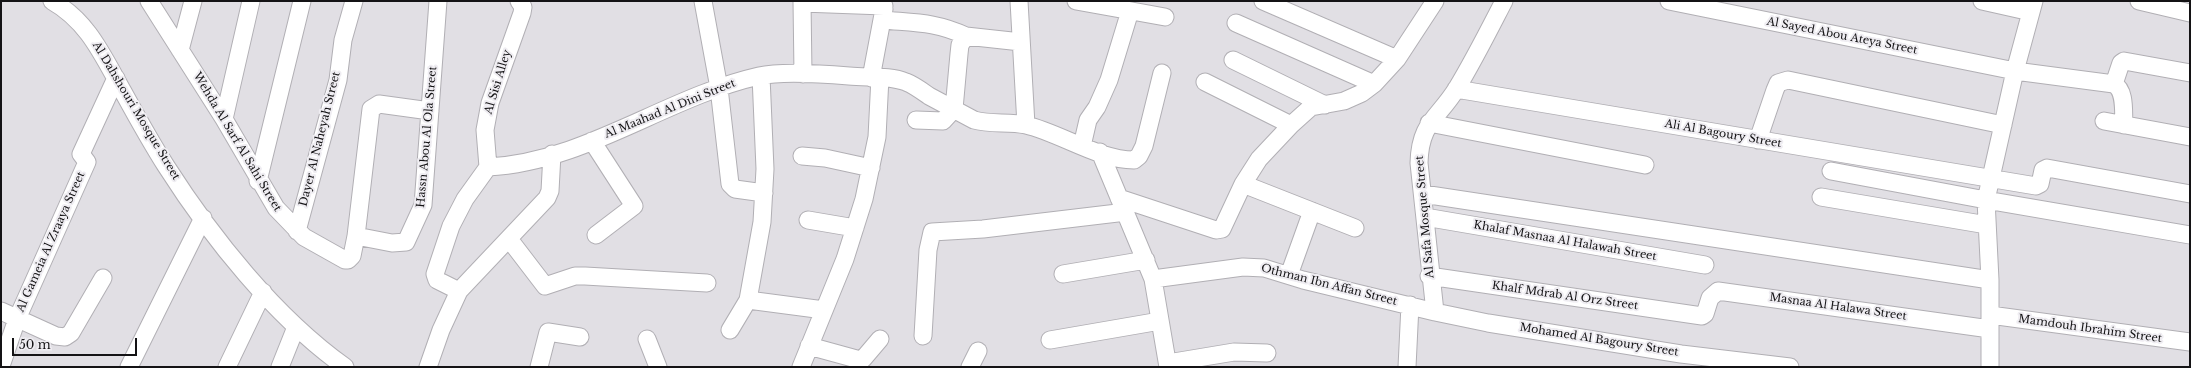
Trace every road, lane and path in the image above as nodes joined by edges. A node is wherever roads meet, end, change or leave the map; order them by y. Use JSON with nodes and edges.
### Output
{"nodes":[{"id":1,"x":149,"y":1,"type":"edge"},
{"id":2,"x":194,"y":1,"type":"edge"},
{"id":3,"x":251,"y":1,"type":"edge"},
{"id":4,"x":302,"y":1,"type":"edge"},
{"id":5,"x":354,"y":1,"type":"edge"},
{"id":6,"x":438,"y":1,"type":"edge"},
{"id":7,"x":519,"y":1,"type":"edge"},
{"id":8,"x":702,"y":1,"type":"edge"},
{"id":9,"x":1019,"y":1,"type":"edge"},
{"id":10,"x":1076,"y":1,"type":"edge"},
{"id":11,"x":1263,"y":1,"type":"edge"},
{"id":12,"x":1435,"y":1,"type":"edge"},
{"id":13,"x":1504,"y":1,"type":"edge"},
{"id":14,"x":1669,"y":1,"type":"edge"},
{"id":15,"x":1982,"y":1,"type":"edge"},
{"id":16,"x":2139,"y":1,"type":"edge"},
{"id":17,"x":802,"y":2,"type":"edge"},
{"id":18,"x":61,"y":3,"type":"edge"},
{"id":19,"x":2160,"y":4,"type":"edge"},
{"id":20,"x":2033,"y":7,"type":"edge"},
{"id":21,"x":884,"y":9,"type":"edge"},
{"id":22,"x":1130,"y":11,"type":"junction"},
{"id":23,"x":2190,"y":13,"type":"edge"},
{"id":24,"x":1165,"y":17,"type":"dead end"},
{"id":25,"x":1236,"y":22,"type":"dead end"},
{"id":26,"x":966,"y":36,"type":"junction"},
{"id":27,"x":1021,"y":42,"type":"junction"},
{"id":28,"x":180,"y":50,"type":"junction"},
{"id":29,"x":1397,"y":59,"type":"junction"},
{"id":30,"x":1233,"y":60,"type":"dead end"},
{"id":31,"x":2014,"y":71,"type":"junction"},
{"id":32,"x":2190,"y":73,"type":"edge"},
{"id":33,"x":803,"y":74,"type":"junction"},
{"id":34,"x":1162,"y":74,"type":"dead end"},
{"id":35,"x":761,"y":76,"type":"junction"},
{"id":36,"x":116,"y":78,"type":"junction"},
{"id":37,"x":876,"y":78,"type":"junction"},
{"id":38,"x":1205,"y":82,"type":"dead end"},
{"id":39,"x":1374,"y":84,"type":"junction"},
{"id":40,"x":2114,"y":84,"type":"junction"},
{"id":41,"x":719,"y":88,"type":"junction"},
{"id":42,"x":1456,"y":89,"type":"junction"},
{"id":43,"x":1325,"y":105,"type":"junction"},
{"id":44,"x":954,"y":109,"type":"junction"},
{"id":45,"x":430,"y":111,"type":"junction"},
{"id":46,"x":224,"y":119,"type":"junction"},
{"id":47,"x":916,"y":120,"type":"dead end"},
{"id":48,"x":2104,"y":121,"type":"dead end"},
{"id":49,"x":1430,"y":123,"type":"junction"},
{"id":50,"x":1291,"y":124,"type":"junction"},
{"id":51,"x":2124,"y":124,"type":"junction"},
{"id":52,"x":1026,"y":125,"type":"junction"},
{"id":53,"x":2003,"y":125,"type":"junction"},
{"id":54,"x":2190,"y":137,"type":"edge"},
{"id":55,"x":1758,"y":140,"type":"junction"},
{"id":56,"x":592,"y":141,"type":"junction"},
{"id":57,"x":1082,"y":146,"type":"junction"},
{"id":58,"x":1100,"y":152,"type":"junction"},
{"id":59,"x":552,"y":154,"type":"junction"},
{"id":60,"x":802,"y":156,"type":"dead end"},
{"id":61,"x":1645,"y":165,"type":"dead end"},
{"id":62,"x":488,"y":167,"type":"junction"},
{"id":63,"x":871,"y":168,"type":"junction"},
{"id":64,"x":1831,"y":171,"type":"dead end"},
{"id":65,"x":1989,"y":179,"type":"junction"},
{"id":66,"x":258,"y":181,"type":"junction"},
{"id":67,"x":1243,"y":184,"type":"junction"},
{"id":68,"x":764,"y":193,"type":"junction"},
{"id":69,"x":1423,"y":194,"type":"junction"},
{"id":70,"x":2190,"y":194,"type":"edge"},
{"id":71,"x":1821,"y":197,"type":"dead end"},
{"id":72,"x":1986,"y":200,"type":"junction"},
{"id":73,"x":1123,"y":205,"type":"junction"},
{"id":74,"x":1312,"y":211,"type":"junction"},
{"id":75,"x":1425,"y":217,"type":"junction"},
{"id":76,"x":203,"y":218,"type":"junction"},
{"id":77,"x":808,"y":220,"type":"dead end"},
{"id":78,"x":1987,"y":225,"type":"junction"},
{"id":79,"x":855,"y":228,"type":"junction"},
{"id":80,"x":1355,"y":228,"type":"dead end"},
{"id":81,"x":296,"y":231,"type":"junction"},
{"id":82,"x":596,"y":235,"type":"dead end"},
{"id":83,"x":2190,"y":235,"type":"edge"},
{"id":84,"x":356,"y":236,"type":"junction"},
{"id":85,"x":509,"y":239,"type":"junction"},
{"id":86,"x":1146,"y":260,"type":"junction"},
{"id":87,"x":1705,"y":265,"type":"dead end"},
{"id":88,"x":1063,"y":274,"type":"dead end"},
{"id":89,"x":1289,"y":275,"type":"junction"},
{"id":90,"x":1429,"y":276,"type":"junction"},
{"id":91,"x":104,"y":278,"type":"dead end"},
{"id":92,"x":1153,"y":279,"type":"junction"},
{"id":93,"x":1990,"y":280,"type":"junction"},
{"id":94,"x":707,"y":284,"type":"dead end"},
{"id":95,"x":459,"y":291,"type":"junction"},
{"id":96,"x":263,"y":292,"type":"junction"},
{"id":97,"x":748,"y":300,"type":"junction"},
{"id":98,"x":1410,"y":305,"type":"junction"},
{"id":99,"x":824,"y":310,"type":"junction"},
{"id":100,"x":1,"y":311,"type":"edge"},
{"id":101,"x":1435,"y":312,"type":"junction"},
{"id":102,"x":1702,"y":316,"type":"joint"},
{"id":103,"x":17,"y":319,"type":"junction"},
{"id":104,"x":1160,"y":321,"type":"junction"},
{"id":105,"x":1990,"y":322,"type":"junction"},
{"id":106,"x":296,"y":327,"type":"junction"},
{"id":107,"x":730,"y":330,"type":"dead end"},
{"id":108,"x":923,"y":336,"type":"dead end"},
{"id":109,"x":580,"y":337,"type":"dead end"},
{"id":110,"x":647,"y":339,"type":"dead end"},
{"id":111,"x":880,"y":339,"type":"dead end"},
{"id":112,"x":1050,"y":340,"type":"dead end"},
{"id":113,"x":2190,"y":342,"type":"edge"},
{"id":114,"x":809,"y":346,"type":"junction"},
{"id":115,"x":978,"y":351,"type":"dead end"},
{"id":116,"x":1267,"y":353,"type":"dead end"},
{"id":117,"x":1168,"y":365,"type":"edge"},
{"id":118,"x":1,"y":366,"type":"edge"},
{"id":119,"x":129,"y":367,"type":"edge"},
{"id":120,"x":227,"y":367,"type":"edge"},
{"id":121,"x":280,"y":367,"type":"edge"},
{"id":122,"x":344,"y":367,"type":"edge"},
{"id":123,"x":428,"y":367,"type":"edge"},
{"id":124,"x":539,"y":367,"type":"edge"},
{"id":125,"x":658,"y":367,"type":"edge"},
{"id":126,"x":801,"y":367,"type":"edge"},
{"id":127,"x":970,"y":367,"type":"edge"},
{"id":128,"x":1407,"y":367,"type":"edge"},
{"id":129,"x":1790,"y":367,"type":"edge"},
{"id":130,"x":1990,"y":367,"type":"edge"}],
"edges":[{"from":1,"to":28,"type":"street","name":"Wehda Al Sarf Al Sahi Street"},
{"from":2,"to":28,"type":"street"},
{"from":3,"to":46,"type":"street"},
{"from":4,"to":66,"type":"street"},
{"from":5,"to":81,"type":"street","name":"Dayer Al Naheyah Street"},
{"from":6,"to":45,"type":"street","name":"Hassn Abou Al Ola Street"},
{"from":7,"to":62,"type":"street","name":"Al Sisi Alley"},
{"from":8,"to":41,"type":"street"},
{"from":9,"to":27,"type":"street"},
{"from":10,"to":22,"type":"street"},
{"from":11,"to":29,"type":"street"},
{"from":12,"to":29,"type":"street"},
{"from":13,"to":42,"type":"street","name":"Al Safa Mosque Street"},
{"from":14,"to":31,"type":"street","name":"Al Sayed Abou Ateya Street"},
{"from":15,"to":20,"type":"street"},
{"from":16,"to":19,"type":"street"},
{"from":17,"to":21,"type":"street"},
{"from":17,"to":33,"type":"street"},
{"from":18,"to":36,"type":"street","name":"Al Dahshouri Mosque Street"},
{"from":19,"to":23,"type":"street"},
{"from":20,"to":31,"type":"street"},
{"from":21,"to":26,"type":"street"},
{"from":21,"to":37,"type":"street"},
{"from":22,"to":24,"type":"street"},
{"from":22,"to":57,"type":"street"},
{"from":25,"to":39,"type":"street"},
{"from":26,"to":27,"type":"street"},
{"from":26,"to":44,"type":"street"},
{"from":27,"to":52,"type":"street"},
{"from":28,"to":46,"type":"street","name":"Wehda Al Sarf Al Sahi Street"},
{"from":29,"to":39,"type":"street"},
{"from":30,"to":43,"type":"street"},
{"from":31,"to":40,"type":"street","name":"Al Sayed Abou Ateya Street"},
{"from":31,"to":53,"type":"street"},
{"from":32,"to":40,"type":"street"},
{"from":33,"to":35,"type":"street","name":"Al Maahad Al Dini Street"},
{"from":33,"to":37,"type":"street","name":"Al Maahad Al Dini Street"},
{"from":34,"to":58,"type":"street","name":"Al Maahad Al Dini Street"},
{"from":35,"to":41,"type":"street","name":"Al Maahad Al Dini Street"},
{"from":35,"to":68,"type":"street"},
{"from":36,"to":76,"type":"street","name":"Al Dahshouri Mosque Street"},
{"from":36,"to":103,"type":"street","name":"Al Gameia Al Zraaya Street"},
{"from":37,"to":44,"type":"street","name":"Al Maahad Al Dini Street"},
{"from":37,"to":63,"type":"street"},
{"from":38,"to":50,"type":"street"},
{"from":39,"to":43,"type":"street"},
{"from":40,"to":51,"type":"street"},
{"from":41,"to":56,"type":"street","name":"Al Maahad Al Dini Street"},
{"from":41,"to":68,"type":"street"},
{"from":42,"to":49,"type":"street","name":"Al Safa Mosque Street"},
{"from":42,"to":55,"type":"street","name":"Ali Al Bagoury Street"},
{"from":43,"to":50,"type":"street"},
{"from":44,"to":47,"type":"street"},
{"from":44,"to":52,"type":"street","name":"Al Maahad Al Dini Street"},
{"from":45,"to":84,"type":"street","name":"Hassn Abou Al Ola Street"},
{"from":45,"to":84,"type":"street"},
{"from":46,"to":66,"type":"street","name":"Wehda Al Sarf Al Sahi Street"},
{"from":48,"to":51,"type":"street"},
{"from":49,"to":61,"type":"street"},
{"from":49,"to":69,"type":"street","name":"Al Safa Mosque Street"},
{"from":50,"to":67,"type":"street"},
{"from":51,"to":54,"type":"street"},
{"from":52,"to":57,"type":"street","name":"Al Maahad Al Dini Street"},
{"from":53,"to":55,"type":"street"},
{"from":53,"to":65,"type":"street"},
{"from":55,"to":65,"type":"street","name":"Ali Al Bagoury Street"},
{"from":56,"to":59,"type":"street","name":"Al Maahad Al Dini Street"},
{"from":56,"to":82,"type":"street"},
{"from":57,"to":58,"type":"street","name":"Al Maahad Al Dini Street"},
{"from":58,"to":73,"type":"street"},
{"from":59,"to":62,"type":"street","name":"Al Maahad Al Dini Street"},
{"from":59,"to":85,"type":"street"},
{"from":60,"to":63,"type":"street"},
{"from":62,"to":95,"type":"street"},
{"from":63,"to":79,"type":"street"},
{"from":64,"to":72,"type":"street"},
{"from":65,"to":70,"type":"street","name":"Ali Al Bagoury Street"},
{"from":65,"to":72,"type":"street"},
{"from":66,"to":81,"type":"street","name":"Wehda Al Sarf Al Sahi Street"},
{"from":67,"to":73,"type":"street"},
{"from":67,"to":74,"type":"street"},
{"from":68,"to":97,"type":"street"},
{"from":69,"to":75,"type":"street","name":"Al Safa Mosque Street"},
{"from":69,"to":93,"type":"street"},
{"from":71,"to":78,"type":"street"},
{"from":72,"to":78,"type":"street"},
{"from":72,"to":83,"type":"street"},
{"from":73,"to":86,"type":"street"},
{"from":73,"to":108,"type":"street"},
{"from":74,"to":80,"type":"street"},
{"from":74,"to":89,"type":"street"},
{"from":75,"to":87,"type":"street","name":"Khalaf Masnaa Al Halawah Street"},
{"from":75,"to":90,"type":"street","name":"Al Safa Mosque Street"},
{"from":76,"to":96,"type":"street","name":"Al Dahshouri Mosque Street"},
{"from":76,"to":119,"type":"street"},
{"from":77,"to":79,"type":"street"},
{"from":78,"to":93,"type":"street"},
{"from":79,"to":99,"type":"street"},
{"from":81,"to":84,"type":"street","name":"Wehda Al Sarf Al Sahi Street"},
{"from":85,"to":94,"type":"street"},
{"from":85,"to":95,"type":"street"},
{"from":86,"to":88,"type":"street"},
{"from":86,"to":92,"type":"street"},
{"from":89,"to":92,"type":"street","name":"Othman Ibn Affan Street"},
{"from":89,"to":98,"type":"street","name":"Othman Ibn Affan Street"},
{"from":90,"to":101,"type":"street","name":"Al Safa Mosque Street"},
{"from":90,"to":102,"type":"street","name":"Khalf Mdrab Al Orz Street"},
{"from":91,"to":103,"type":"street"},
{"from":92,"to":104,"type":"street"},
{"from":93,"to":105,"type":"street"},
{"from":95,"to":123,"type":"street"},
{"from":96,"to":106,"type":"street","name":"Al Dahshouri Mosque Street"},
{"from":96,"to":120,"type":"street"},
{"from":97,"to":99,"type":"street"},
{"from":97,"to":107,"type":"street"},
{"from":98,"to":101,"type":"street","name":"Mohamed Al Bagoury Street"},
{"from":98,"to":128,"type":"street"},
{"from":99,"to":114,"type":"street"},
{"from":100,"to":103,"type":"street"},
{"from":101,"to":129,"type":"street","name":"Mohamed Al Bagoury Street"},
{"from":102,"to":105,"type":"street","name":"Masnaa Al Halawa Street"},
{"from":103,"to":118,"type":"street","name":"Al Gameia Al Zraaya Street"},
{"from":104,"to":112,"type":"street"},
{"from":104,"to":117,"type":"street"},
{"from":105,"to":113,"type":"street","name":"Mamdouh Ibrahim Street"},
{"from":105,"to":130,"type":"street"},
{"from":106,"to":121,"type":"street"},
{"from":106,"to":122,"type":"street","name":"Al Dahshouri Mosque Street"},
{"from":109,"to":124,"type":"street"},
{"from":110,"to":125,"type":"street"},
{"from":111,"to":114,"type":"street"},
{"from":114,"to":126,"type":"street"},
{"from":115,"to":127,"type":"street"},
{"from":116,"to":117,"type":"street"}]}
